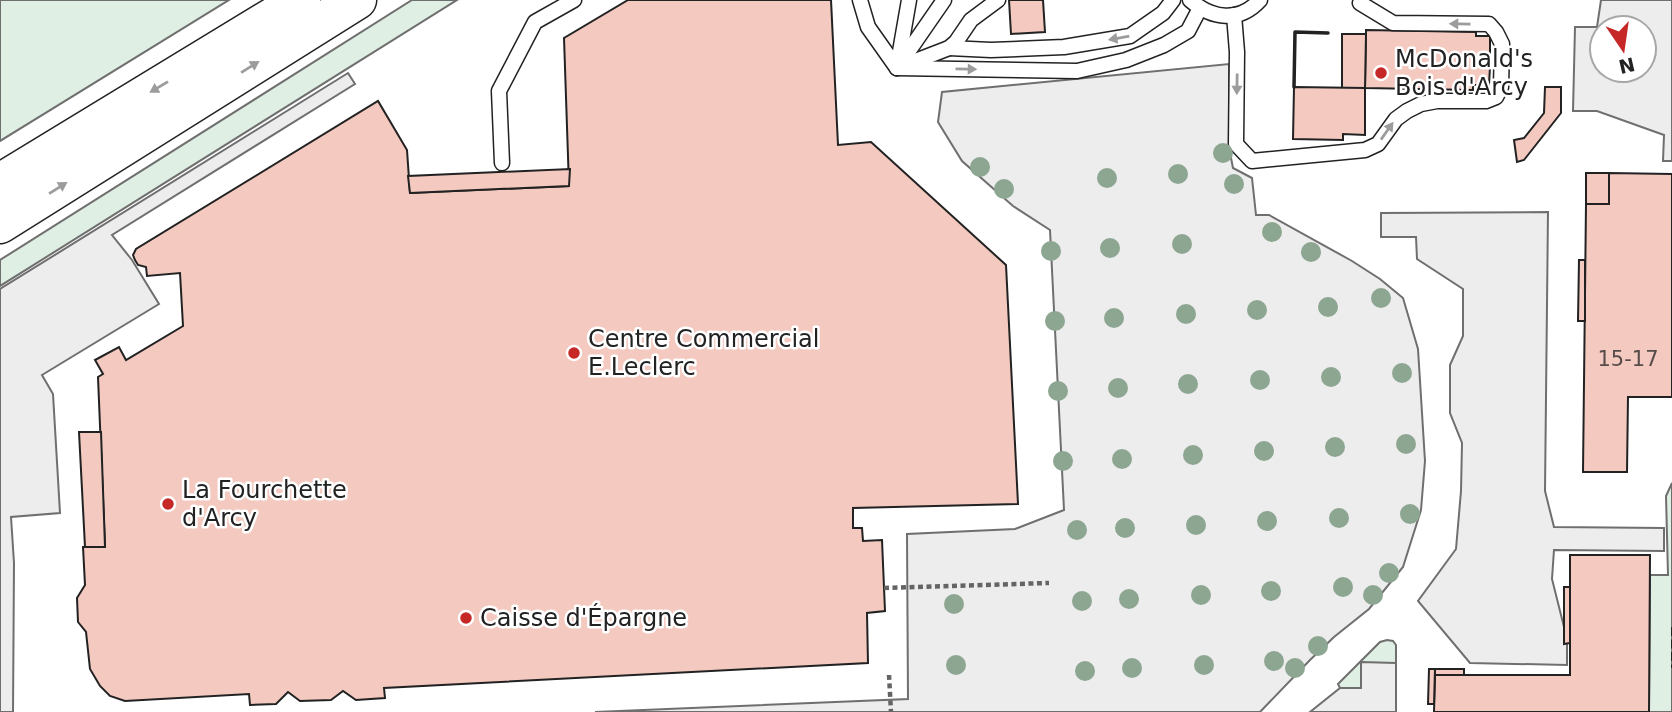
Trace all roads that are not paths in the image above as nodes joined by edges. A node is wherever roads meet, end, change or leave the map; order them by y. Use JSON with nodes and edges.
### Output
{"nodes":[{"id":1,"x":358,"y":0,"type":"edge"},
{"id":2,"x":574,"y":0,"type":"edge"},
{"id":3,"x":860,"y":0,"type":"edge"},
{"id":4,"x":909,"y":0,"type":"edge"},
{"id":5,"x":944,"y":0,"type":"edge"},
{"id":6,"x":998,"y":0,"type":"edge"},
{"id":7,"x":1173,"y":0,"type":"edge"},
{"id":8,"x":1260,"y":0,"type":"edge"},
{"id":9,"x":1360,"y":3,"type":"dead end"},
{"id":10,"x":1195,"y":4,"type":"edge"},
{"id":11,"x":313,"y":10,"type":"edge"},
{"id":12,"x":1234,"y":15,"type":"junction"},
{"id":13,"x":949,"y":48,"type":"junction"},
{"id":14,"x":897,"y":68,"type":"junction"},
{"id":15,"x":502,"y":163,"type":"dead end"},
{"id":16,"x":0,"y":183,"type":"edge"},
{"id":17,"x":0,"y":224,"type":"edge"}],
"edges":[{"from":1,"to":11,"type":"main road"},
{"from":2,"to":15,"type":"lane"},
{"from":3,"to":14,"type":"lane"},
{"from":4,"to":14,"type":"lane"},
{"from":5,"to":14,"type":"lane"},
{"from":6,"to":13,"type":"lane"},
{"from":7,"to":13,"type":"lane","one_way":true},
{"from":8,"to":12,"type":"lane"},
{"from":12,"to":9,"type":"lane","one_way":true},
{"from":10,"to":12,"type":"lane"},
{"from":14,"to":10,"type":"lane","one_way":true},
{"from":11,"to":16,"type":"main road","one_way":true},
{"from":17,"to":11,"type":"main road","one_way":true},
{"from":13,"to":14,"type":"lane"}]}
